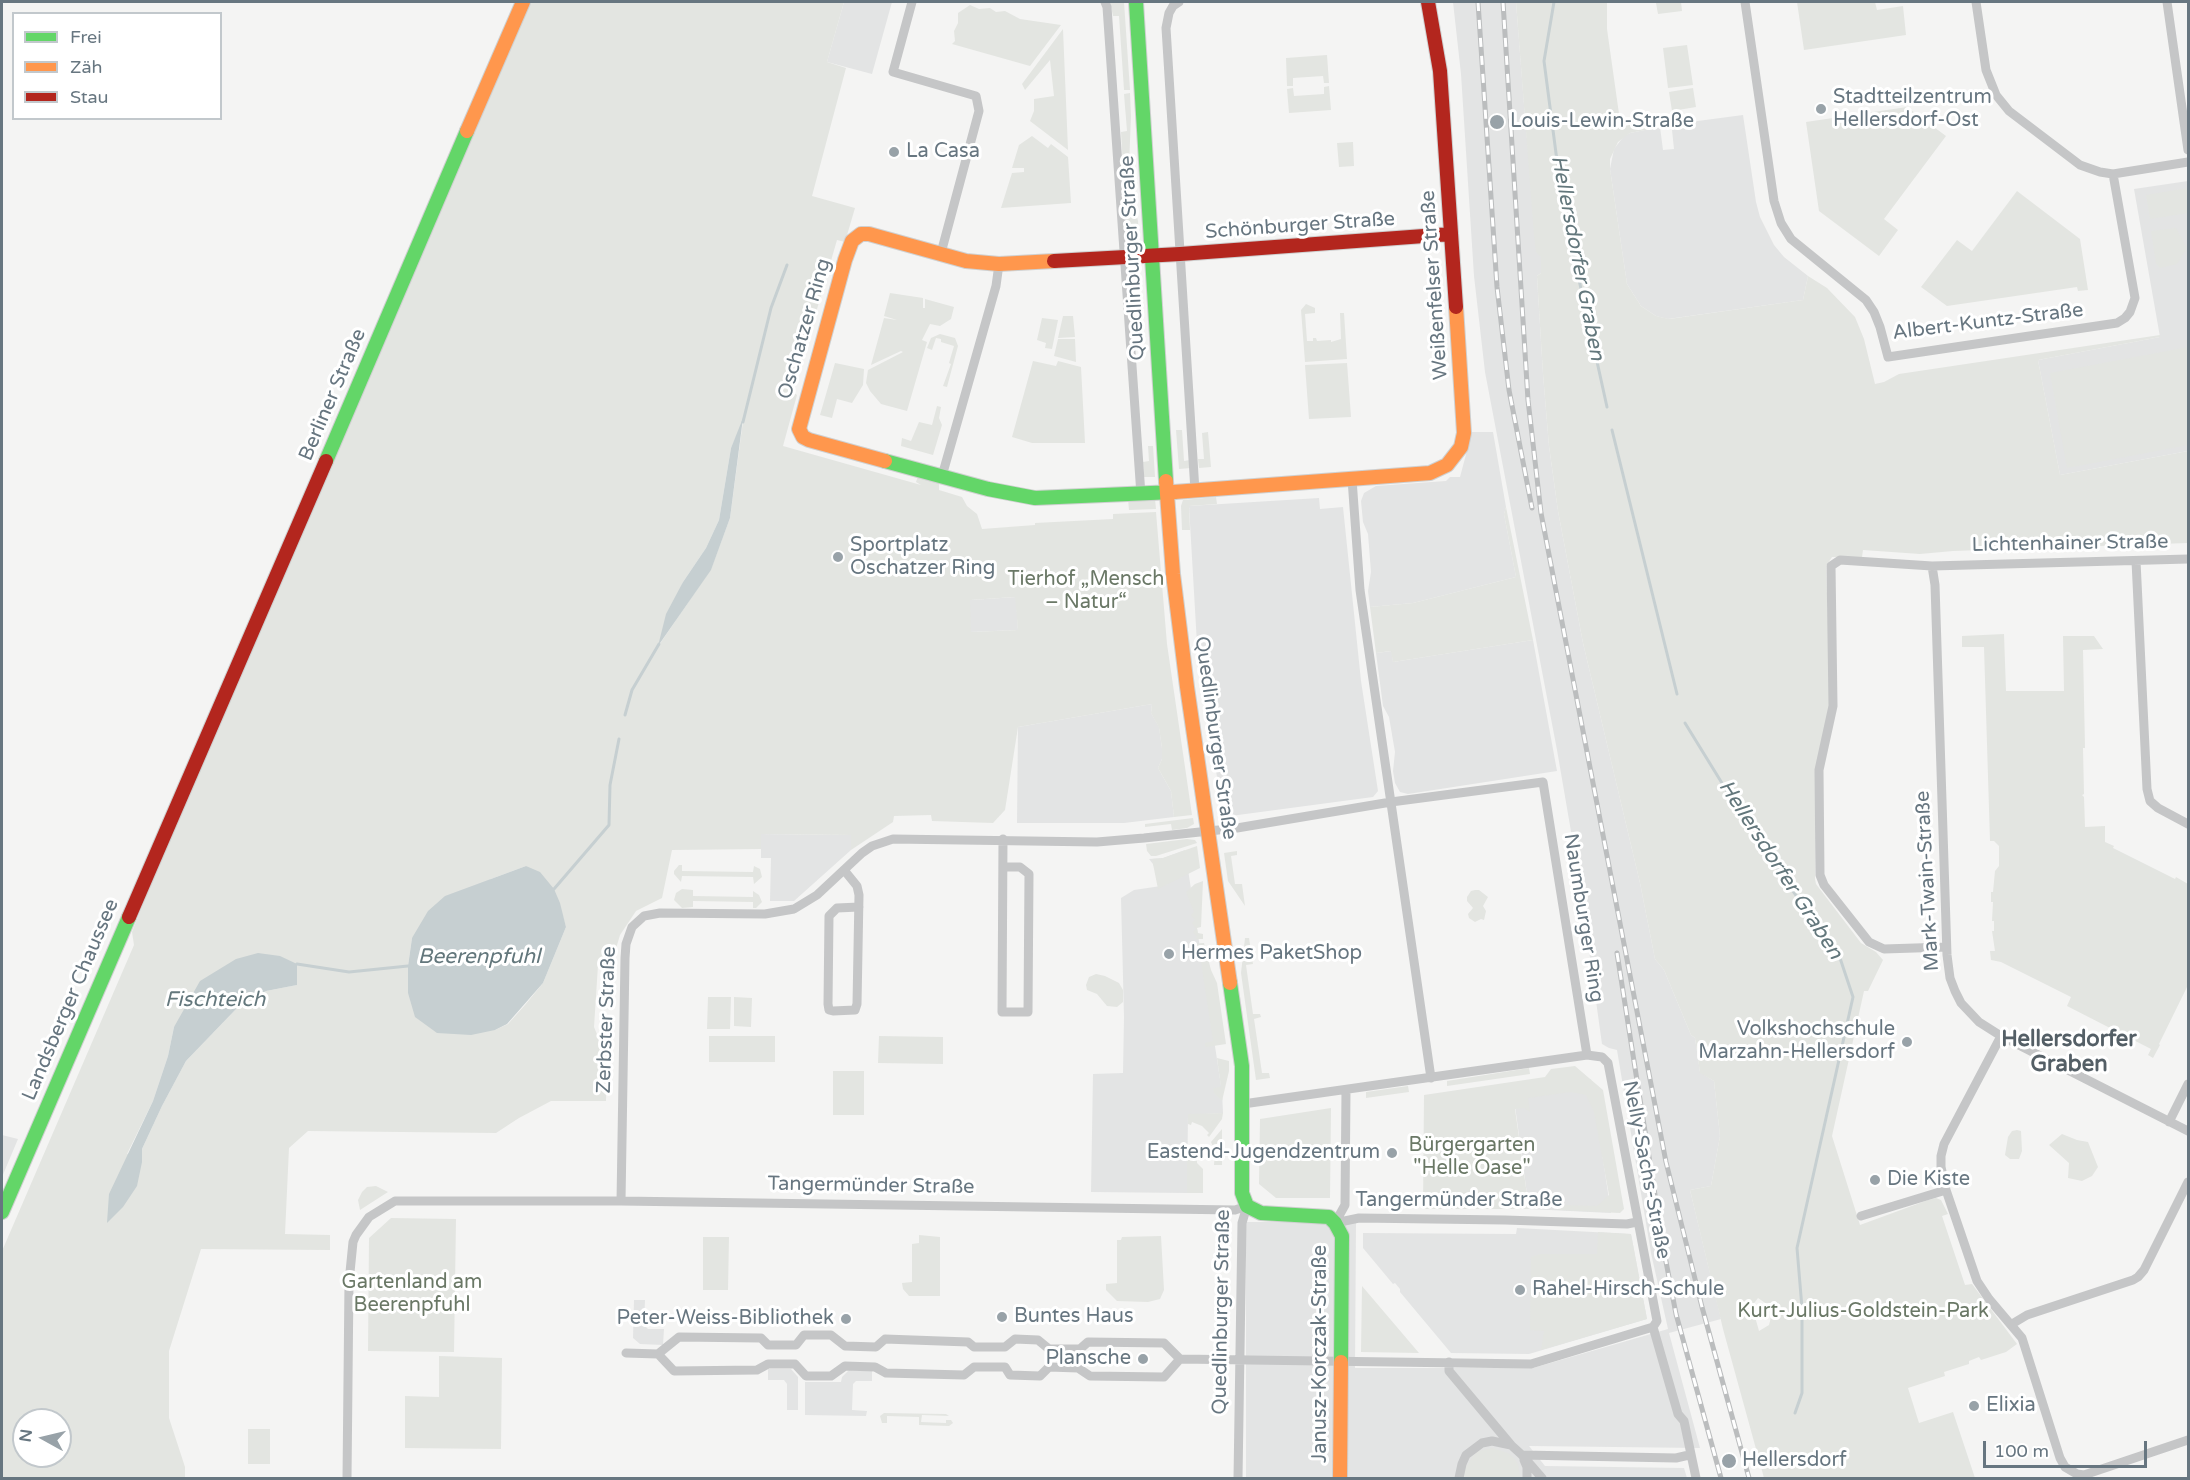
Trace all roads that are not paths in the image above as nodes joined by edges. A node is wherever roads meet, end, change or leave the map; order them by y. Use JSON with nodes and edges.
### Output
{"nodes":[{"id":1,"x":523,"y":2,"type":"edge"},
{"id":2,"x":912,"y":2,"type":"edge"},
{"id":3,"x":1105,"y":2,"type":"edge"},
{"id":4,"x":1136,"y":2,"type":"edge"},
{"id":5,"x":1428,"y":2,"type":"edge"},
{"id":6,"x":1745,"y":2,"type":"edge"},
{"id":7,"x":1976,"y":2,"type":"edge"},
{"id":8,"x":2167,"y":2,"type":"edge"},
{"id":9,"x":1176,"y":4,"type":"edge"},
{"id":10,"x":2188,"y":150,"type":"edge"},
{"id":11,"x":2188,"y":162,"type":"edge"},
{"id":12,"x":2114,"y":174,"type":"junction"},
{"id":13,"x":1451,"y":234,"type":"junction"},
{"id":14,"x":941,"y":253,"type":"junction"},
{"id":15,"x":1180,"y":254,"type":"junction"},
{"id":16,"x":1151,"y":255,"type":"junction"},
{"id":17,"x":1125,"y":256,"type":"junction"},
{"id":18,"x":999,"y":264,"type":"junction"},
{"id":19,"x":942,"y":476,"type":"junction"},
{"id":20,"x":1352,"y":479,"type":"junction"},
{"id":21,"x":1195,"y":491,"type":"junction"},
{"id":22,"x":1167,"y":493,"type":"junction"},
{"id":23,"x":1141,"y":495,"type":"junction"},
{"id":24,"x":2188,"y":559,"type":"edge"},
{"id":25,"x":2136,"y":561,"type":"junction"},
{"id":26,"x":1932,"y":566,"type":"junction"},
{"id":27,"x":1391,"y":802,"type":"junction"},
{"id":28,"x":178,"y":803,"type":"joint"},
{"id":29,"x":2188,"y":824,"type":"edge"},
{"id":30,"x":1208,"y":831,"type":"junction"},
{"id":31,"x":1003,"y":839,"type":"junction"},
{"id":32,"x":1003,"y":867,"type":"junction"},
{"id":33,"x":844,"y":870,"type":"junction"},
{"id":34,"x":859,"y":907,"type":"junction"},
{"id":35,"x":1946,"y":947,"type":"junction"},
{"id":36,"x":2001,"y":1036,"type":"junction"},
{"id":37,"x":1587,"y":1056,"type":"junction"},
{"id":38,"x":1431,"y":1077,"type":"junction"},
{"id":39,"x":2188,"y":1084,"type":"edge"},
{"id":40,"x":1346,"y":1090,"type":"junction"},
{"id":41,"x":1243,"y":1104,"type":"junction"},
{"id":42,"x":2169,"y":1122,"type":"junction"},
{"id":43,"x":2188,"y":1131,"type":"edge"},
{"id":44,"x":2188,"y":1182,"type":"edge"},
{"id":45,"x":1946,"y":1190,"type":"junction"},
{"id":46,"x":621,"y":1201,"type":"junction"},
{"id":47,"x":1247,"y":1206,"type":"junction"},
{"id":48,"x":2,"y":1212,"type":"edge"},
{"id":49,"x":1861,"y":1216,"type":"dead end"},
{"id":50,"x":1637,"y":1222,"type":"junction"},
{"id":51,"x":1335,"y":1223,"type":"junction"},
{"id":52,"x":2012,"y":1324,"type":"junction"},
{"id":53,"x":1653,"y":1327,"type":"junction"},
{"id":54,"x":626,"y":1353,"type":"dead end"},
{"id":55,"x":658,"y":1354,"type":"junction"},
{"id":56,"x":1180,"y":1359,"type":"junction"},
{"id":57,"x":1240,"y":1360,"type":"junction"},
{"id":58,"x":1341,"y":1360,"type":"junction"},
{"id":59,"x":1449,"y":1362,"type":"junction"},
{"id":60,"x":2188,"y":1440,"type":"edge"},
{"id":61,"x":1511,"y":1445,"type":"junction"},
{"id":62,"x":1522,"y":1455,"type":"junction"},
{"id":63,"x":1689,"y":1455,"type":"junction"},
{"id":64,"x":347,"y":1479,"type":"edge"},
{"id":65,"x":1238,"y":1479,"type":"edge"},
{"id":66,"x":1340,"y":1479,"type":"edge"},
{"id":67,"x":1460,"y":1479,"type":"edge"},
{"id":68,"x":1527,"y":1479,"type":"edge"},
{"id":69,"x":1542,"y":1479,"type":"edge"},
{"id":70,"x":1696,"y":1479,"type":"edge"}],
"edges":[{"from":1,"to":28,"type":"street","name":"Berliner Straße"},
{"from":2,"to":14,"type":"street"},
{"from":3,"to":17,"type":"street","name":"Quedlinburger Straße"},
{"from":4,"to":16,"type":"street","name":"Quedlinburger Straße"},
{"from":5,"to":13,"type":"street","name":"Weißenfelser Straße"},
{"from":6,"to":12,"type":"street","name":"Albert-Kuntz-Straße"},
{"from":7,"to":12,"type":"street"},
{"from":8,"to":10,"type":"street"},
{"from":9,"to":15,"type":"street"},
{"from":11,"to":12,"type":"street"},
{"from":13,"to":15,"type":"street","name":"Schönburger Straße"},
{"from":13,"to":20,"type":"street","name":"Weißenfelser Straße"},
{"from":14,"to":18,"type":"street","name":"Oschatzer Ring"},
{"from":14,"to":19,"type":"street","name":"Oschatzer Ring"},
{"from":15,"to":16,"type":"street","name":"Schönburger Straße"},
{"from":15,"to":21,"type":"street"},
{"from":16,"to":17,"type":"street","name":"Oschatzer Ring"},
{"from":16,"to":22,"type":"street","name":"Quedlinburger Straße"},
{"from":17,"to":18,"type":"street","name":"Oschatzer Ring"},
{"from":17,"to":23,"type":"street","name":"Quedlinburger Straße"},
{"from":18,"to":19,"type":"street"},
{"from":19,"to":23,"type":"street","name":"Oschatzer Ring"},
{"from":20,"to":21,"type":"street","name":"Weißenfelser Straße"},
{"from":20,"to":27,"type":"street"},
{"from":21,"to":22,"type":"street","name":"Weißenfelser Straße"},
{"from":22,"to":23,"type":"street","name":"Oschatzer Ring"},
{"from":22,"to":30,"type":"street","name":"Quedlinburger Straße"},
{"from":24,"to":25,"type":"street","name":"Lichtenhainer Straße"},
{"from":25,"to":26,"type":"street","name":"Lichtenhainer Straße"},
{"from":25,"to":29,"type":"street"},
{"from":26,"to":35,"type":"street","name":"Mark-Twain-Straße"},
{"from":26,"to":35,"type":"street","name":"Lichtenhainer Straße"},
{"from":27,"to":30,"type":"street","name":"Naumburger Ring"},
{"from":27,"to":37,"type":"street","name":"Naumburger Ring"},
{"from":27,"to":38,"type":"street"},
{"from":28,"to":48,"type":"street","name":"Landsberger Chaussee"},
{"from":30,"to":31,"type":"street","name":"Zerbster Straße"},
{"from":30,"to":41,"type":"street","name":"Quedlinburger Straße"},
{"from":31,"to":32,"type":"street"},
{"from":31,"to":33,"type":"street","name":"Zerbster Straße"},
{"from":32,"to":32,"type":"street"},
{"from":33,"to":34,"type":"street"},
{"from":33,"to":46,"type":"street","name":"Zerbster Straße"},
{"from":34,"to":34,"type":"street"},
{"from":35,"to":36,"type":"street","name":"Mark-Twain-Straße"},
{"from":36,"to":42,"type":"street","name":"Mark-Twain-Straße"},
{"from":36,"to":45,"type":"street"},
{"from":37,"to":38,"type":"street"},
{"from":37,"to":50,"type":"street","name":"Nelly-Sachs-Straße"},
{"from":38,"to":40,"type":"street"},
{"from":39,"to":42,"type":"street"},
{"from":40,"to":41,"type":"street"},
{"from":40,"to":51,"type":"street","name":"Janusz-Korczak-Straße"},
{"from":41,"to":47,"type":"street","name":"Quedlinburger Straße"},
{"from":42,"to":43,"type":"street","name":"Mark-Twain-Straße"},
{"from":44,"to":52,"type":"street"},
{"from":45,"to":49,"type":"street"},
{"from":45,"to":52,"type":"street"},
{"from":46,"to":47,"type":"street","name":"Tangermünder Straße"},
{"from":46,"to":64,"type":"street","name":"Tangermünder Straße"},
{"from":47,"to":51,"type":"street","name":"Tangermünder Straße"},
{"from":47,"to":57,"type":"street","name":"Quedlinburger Straße"},
{"from":50,"to":51,"type":"street","name":"Tangermünder Straße"},
{"from":50,"to":53,"type":"street","name":"Nelly-Sachs-Straße"},
{"from":51,"to":58,"type":"street","name":"Janusz-Korczak-Straße"},
{"from":52,"to":60,"type":"street"},
{"from":53,"to":59,"type":"street"},
{"from":53,"to":63,"type":"street","name":"Nelly-Sachs-Straße"},
{"from":54,"to":55,"type":"street"},
{"from":55,"to":56,"type":"street"},
{"from":55,"to":56,"type":"street"},
{"from":56,"to":57,"type":"street"},
{"from":57,"to":58,"type":"street"},
{"from":57,"to":65,"type":"street","name":"Quedlinburger Straße"},
{"from":58,"to":59,"type":"street"},
{"from":58,"to":66,"type":"street","name":"Janusz-Korczak-Straße"},
{"from":59,"to":61,"type":"street"},
{"from":61,"to":62,"type":"street"},
{"from":61,"to":67,"type":"street"},
{"from":62,"to":63,"type":"street"},
{"from":62,"to":68,"type":"street"},
{"from":62,"to":69,"type":"street"},
{"from":63,"to":70,"type":"street","name":"Nelly-Sachs-Straße"}]}
